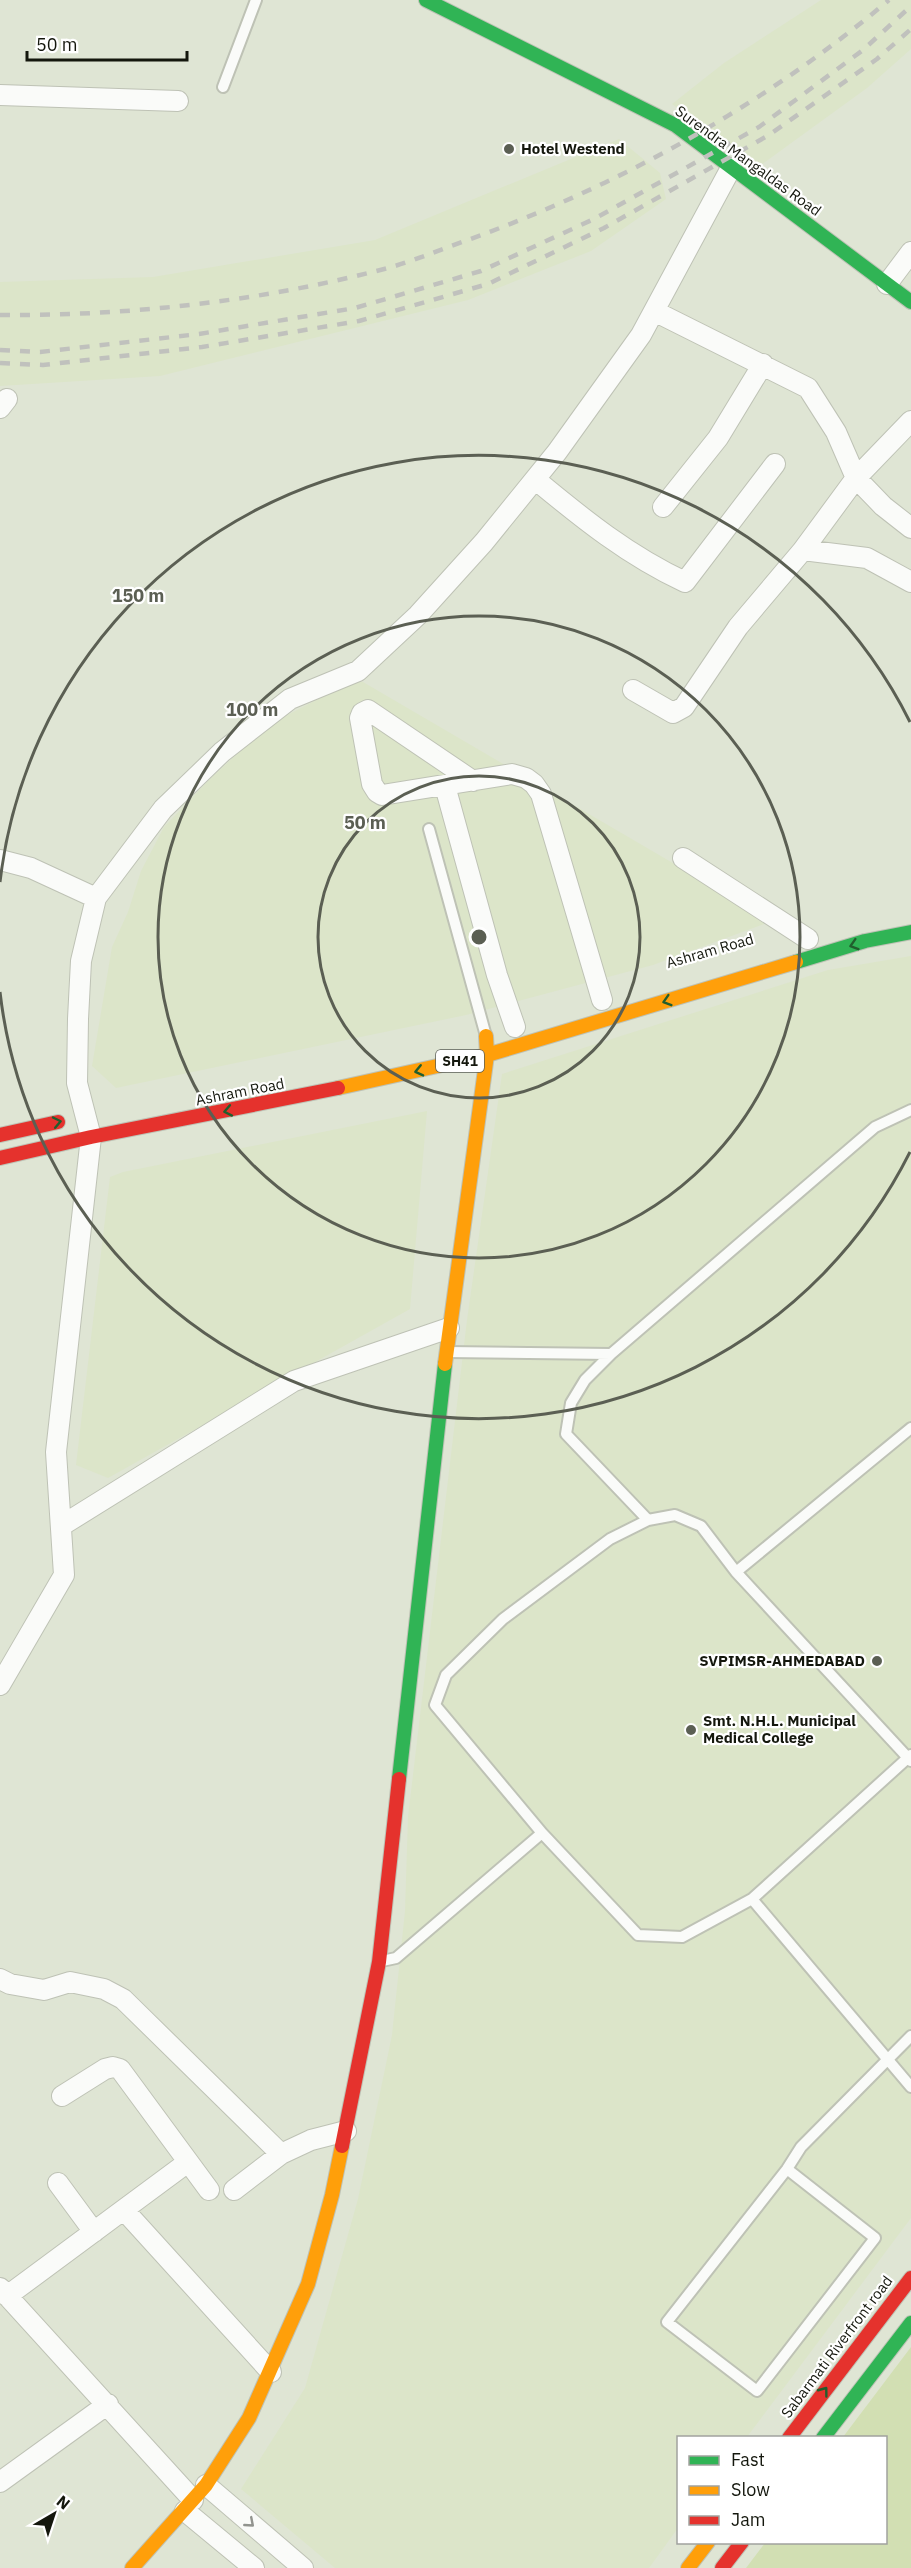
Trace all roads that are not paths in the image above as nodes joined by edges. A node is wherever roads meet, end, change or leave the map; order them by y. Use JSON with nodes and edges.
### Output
{"nodes":[{"id":1,"x":256,"y":0,"type":"edge"},
{"id":2,"x":426,"y":0,"type":"edge"},
{"id":3,"x":223,"y":87,"type":"dead end"},
{"id":4,"x":0,"y":95,"type":"edge"},
{"id":5,"x":178,"y":101,"type":"dead end"},
{"id":6,"x":731,"y":168,"type":"junction"},
{"id":7,"x":911,"y":252,"type":"edge"},
{"id":8,"x":887,"y":284,"type":"junction"},
{"id":9,"x":911,"y":302,"type":"edge"},
{"id":10,"x":656,"y":312,"type":"junction"},
{"id":11,"x":763,"y":364,"type":"junction"},
{"id":12,"x":911,"y":422,"type":"edge"},
{"id":13,"x":775,"y":464,"type":"dead end"},
{"id":14,"x":856,"y":478,"type":"junction"},
{"id":15,"x":536,"y":480,"type":"junction"},
{"id":16,"x":663,"y":507,"type":"dead end"},
{"id":17,"x":911,"y":528,"type":"edge"},
{"id":18,"x":803,"y":550,"type":"junction"},
{"id":19,"x":911,"y":582,"type":"edge"},
{"id":20,"x":633,"y":690,"type":"dead end"},
{"id":21,"x":472,"y":781,"type":"junction"},
{"id":22,"x":445,"y":786,"type":"junction"},
{"id":23,"x":429,"y":829,"type":"dead end"},
{"id":24,"x":683,"y":858,"type":"dead end"},
{"id":25,"x":0,"y":860,"type":"edge"},
{"id":26,"x":96,"y":898,"type":"junction"},
{"id":27,"x":911,"y":932,"type":"edge"},
{"id":28,"x":813,"y":938,"type":"joint"},
{"id":29,"x":788,"y":945,"type":"dead end"},
{"id":30,"x":604,"y":999,"type":"dead end"},
{"id":31,"x":520,"y":1025,"type":"joint"},
{"id":32,"x":486,"y":1036,"type":"junction"},
{"id":33,"x":470,"y":1040,"type":"dead end"},
{"id":34,"x":487,"y":1055,"type":"junction"},
{"id":35,"x":911,"y":1110,"type":"edge"},
{"id":36,"x":104,"y":1114,"type":"dead end"},
{"id":37,"x":84,"y":1116,"type":"junction"},
{"id":38,"x":0,"y":1135,"type":"edge"},
{"id":39,"x":92,"y":1137,"type":"junction"},
{"id":40,"x":0,"y":1158,"type":"edge"},
{"id":41,"x":449,"y":1328,"type":"junction"},
{"id":42,"x":447,"y":1352,"type":"junction"},
{"id":43,"x":611,"y":1354,"type":"junction"},
{"id":44,"x":911,"y":1428,"type":"edge"},
{"id":45,"x":648,"y":1520,"type":"junction"},
{"id":46,"x":61,"y":1526,"type":"junction"},
{"id":47,"x":736,"y":1572,"type":"junction"},
{"id":48,"x":0,"y":1686,"type":"edge"},
{"id":49,"x":910,"y":1758,"type":"edge"},
{"id":50,"x":542,"y":1833,"type":"junction"},
{"id":51,"x":752,"y":1899,"type":"junction"},
{"id":52,"x":379,"y":1962,"type":"junction"},
{"id":53,"x":0,"y":1979,"type":"edge"},
{"id":54,"x":911,"y":2036,"type":"edge"},
{"id":55,"x":887,"y":2061,"type":"junction"},
{"id":56,"x":911,"y":2087,"type":"edge"},
{"id":57,"x":62,"y":2096,"type":"dead end"},
{"id":58,"x":346,"y":2132,"type":"junction"},
{"id":59,"x":281,"y":2154,"type":"junction"},
{"id":60,"x":188,"y":2162,"type":"junction"},
{"id":61,"x":787,"y":2169,"type":"junction"},
{"id":62,"x":58,"y":2183,"type":"dead end"},
{"id":63,"x":209,"y":2190,"type":"dead end"},
{"id":64,"x":234,"y":2190,"type":"dead end"},
{"id":65,"x":124,"y":2210,"type":"junction"},
{"id":66,"x":94,"y":2232,"type":"junction"},
{"id":67,"x":911,"y":2278,"type":"edge"},
{"id":68,"x":4,"y":2292,"type":"edge"},
{"id":69,"x":911,"y":2323,"type":"edge"},
{"id":70,"x":271,"y":2372,"type":"junction"},
{"id":71,"x":108,"y":2404,"type":"junction"},
{"id":72,"x":791,"y":2436,"type":"edge"},
{"id":73,"x":825,"y":2436,"type":"edge"},
{"id":74,"x":0,"y":2482,"type":"edge"},
{"id":75,"x":206,"y":2485,"type":"junction"},
{"id":76,"x":189,"y":2505,"type":"junction"},
{"id":77,"x":706,"y":2544,"type":"edge"},
{"id":78,"x":740,"y":2544,"type":"edge"},
{"id":79,"x":132,"y":2568,"type":"edge"},
{"id":80,"x":254,"y":2568,"type":"edge"},
{"id":81,"x":303,"y":2568,"type":"edge"},
{"id":82,"x":688,"y":2568,"type":"edge"},
{"id":83,"x":722,"y":2568,"type":"edge"}],
"edges":[{"from":1,"to":3,"type":"lane"},
{"from":2,"to":6,"type":"street","name":"Surendra Mangaldas Road"},
{"from":4,"to":5,"type":"street"},
{"from":6,"to":8,"type":"street","name":"Surendra Mangaldas Road"},
{"from":6,"to":10,"type":"street"},
{"from":7,"to":8,"type":"street"},
{"from":8,"to":9,"type":"street","name":"Surendra Mangaldas Road"},
{"from":10,"to":11,"type":"street"},
{"from":10,"to":15,"type":"street"},
{"from":11,"to":14,"type":"street"},
{"from":11,"to":16,"type":"street"},
{"from":12,"to":14,"type":"street"},
{"from":13,"to":15,"type":"street"},
{"from":14,"to":17,"type":"street"},
{"from":14,"to":18,"type":"street"},
{"from":15,"to":26,"type":"street"},
{"from":18,"to":19,"type":"street"},
{"from":18,"to":20,"type":"street"},
{"from":21,"to":22,"type":"street"},
{"from":21,"to":22,"type":"street"},
{"from":21,"to":30,"type":"street"},
{"from":22,"to":31,"type":"street"},
{"from":23,"to":32,"type":"lane"},
{"from":24,"to":28,"type":"street"},
{"from":25,"to":26,"type":"street"},
{"from":26,"to":37,"type":"street"},
{"from":27,"to":34,"type":"street","name":"Ashram Road","number":"SH41","one_way":true},
{"from":28,"to":29,"type":"street"},
{"from":31,"to":32,"type":"street"},
{"from":32,"to":33,"type":"street"},
{"from":32,"to":34,"type":"street"},
{"from":34,"to":39,"type":"street","name":"Ashram Road","number":"SH41","one_way":true},
{"from":34,"to":41,"type":"street"},
{"from":35,"to":43,"type":"lane"},
{"from":36,"to":37,"type":"street"},
{"from":38,"to":37,"type":"street","one_way":true},
{"from":37,"to":39,"type":"street"},
{"from":39,"to":40,"type":"street","name":"Ashram Road","number":"SH41"},
{"from":39,"to":46,"type":"street"},
{"from":41,"to":42,"type":"street"},
{"from":41,"to":46,"type":"street"},
{"from":42,"to":43,"type":"lane"},
{"from":42,"to":52,"type":"street"},
{"from":43,"to":45,"type":"lane"},
{"from":44,"to":47,"type":"lane"},
{"from":45,"to":47,"type":"lane"},
{"from":45,"to":50,"type":"lane"},
{"from":46,"to":48,"type":"street"},
{"from":47,"to":49,"type":"lane"},
{"from":49,"to":51,"type":"lane"},
{"from":50,"to":51,"type":"lane"},
{"from":50,"to":52,"type":"lane"},
{"from":51,"to":55,"type":"lane"},
{"from":52,"to":58,"type":"street"},
{"from":53,"to":59,"type":"street"},
{"from":54,"to":55,"type":"lane"},
{"from":55,"to":56,"type":"lane"},
{"from":55,"to":61,"type":"lane"},
{"from":57,"to":60,"type":"street"},
{"from":58,"to":59,"type":"street"},
{"from":58,"to":70,"type":"street"},
{"from":59,"to":64,"type":"street"},
{"from":60,"to":63,"type":"street"},
{"from":60,"to":65,"type":"street"},
{"from":61,"to":61,"type":"lane"},
{"from":62,"to":66,"type":"street"},
{"from":65,"to":66,"type":"street"},
{"from":65,"to":70,"type":"street"},
{"from":66,"to":68,"type":"street"},
{"from":72,"to":67,"type":"street","name":"Sabarmati Riverfront road","one_way":true},
{"from":68,"to":71,"type":"street"},
{"from":69,"to":73,"type":"street"},
{"from":70,"to":75,"type":"street"},
{"from":71,"to":74,"type":"street"},
{"from":71,"to":76,"type":"street"},
{"from":75,"to":76,"type":"street"},
{"from":75,"to":81,"type":"street","one_way":true},
{"from":76,"to":79,"type":"street"},
{"from":76,"to":80,"type":"street"},
{"from":77,"to":82,"type":"street"},
{"from":78,"to":83,"type":"street"}]}
